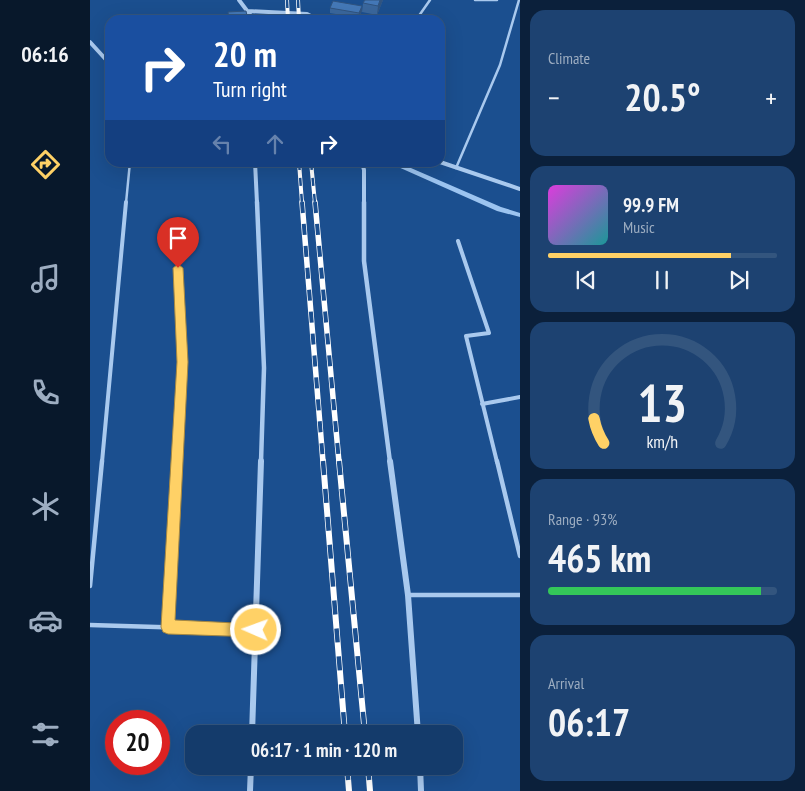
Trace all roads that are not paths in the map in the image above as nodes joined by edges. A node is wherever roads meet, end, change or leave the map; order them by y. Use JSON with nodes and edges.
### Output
{"nodes":[{"id":1,"x":239,"y":0,"type":"edge"},
{"id":2,"x":430,"y":0,"type":"edge"},
{"id":3,"x":475,"y":0,"type":"edge"},
{"id":4,"x":497,"y":0,"type":"edge"},
{"id":5,"x":519,"y":0,"type":"edge"},
{"id":6,"x":248,"y":11,"type":"junction"},
{"id":7,"x":251,"y":15,"type":"edge"},
{"id":8,"x":309,"y":15,"type":"edge"},
{"id":9,"x":420,"y":15,"type":"edge"},
{"id":10,"x":90,"y":42,"type":"edge"},
{"id":11,"x":105,"y":58,"type":"edge"},
{"id":12,"x":445,"y":164,"type":"edge"},
{"id":13,"x":130,"y":167,"type":"edge"},
{"id":14,"x":255,"y":167,"type":"edge"},
{"id":15,"x":363,"y":167,"type":"edge"},
{"id":16,"x":456,"y":168,"type":"junction"},
{"id":17,"x":520,"y":189,"type":"edge"},
{"id":18,"x":458,"y":241,"type":"dead end"},
{"id":19,"x":178,"y":268,"type":"dead end"},
{"id":20,"x":520,"y":397,"type":"edge"},
{"id":21,"x":482,"y":404,"type":"junction"},
{"id":22,"x":520,"y":556,"type":"edge"},
{"id":23,"x":90,"y":586,"type":"edge"},
{"id":24,"x":408,"y":595,"type":"junction"},
{"id":25,"x":520,"y":595,"type":"edge"},
{"id":26,"x":90,"y":624,"type":"edge"},
{"id":27,"x":168,"y":627,"type":"junction"},
{"id":28,"x":256,"y":630,"type":"junction"},
{"id":29,"x":252,"y":725,"type":"edge"},
{"id":30,"x":417,"y":725,"type":"edge"},
{"id":31,"x":251,"y":775,"type":"edge"},
{"id":32,"x":420,"y":775,"type":"edge"},
{"id":33,"x":250,"y":791,"type":"edge"},
{"id":34,"x":421,"y":791,"type":"edge"}],
"edges":[{"from":1,"to":6,"type":"street"},
{"from":2,"to":9,"type":"lane"},
{"from":3,"to":4,"type":"lane"},
{"from":5,"to":16,"type":"lane"},
{"from":6,"to":7,"type":"street"},
{"from":6,"to":8,"type":"street"},
{"from":10,"to":11,"type":"street"},
{"from":12,"to":16,"type":"street"},
{"from":13,"to":23,"type":"lane"},
{"from":14,"to":28,"type":"street"},
{"from":15,"to":24,"type":"street"},
{"from":16,"to":17,"type":"street"},
{"from":18,"to":21,"type":"lane"},
{"from":19,"to":27,"type":"lane"},
{"from":20,"to":21,"type":"lane"},
{"from":21,"to":22,"type":"lane"},
{"from":24,"to":25,"type":"lane"},
{"from":24,"to":30,"type":"street"},
{"from":26,"to":27,"type":"lane"},
{"from":27,"to":28,"type":"lane"},
{"from":28,"to":29,"type":"street"},
{"from":31,"to":33,"type":"street"},
{"from":32,"to":34,"type":"street"}]}
